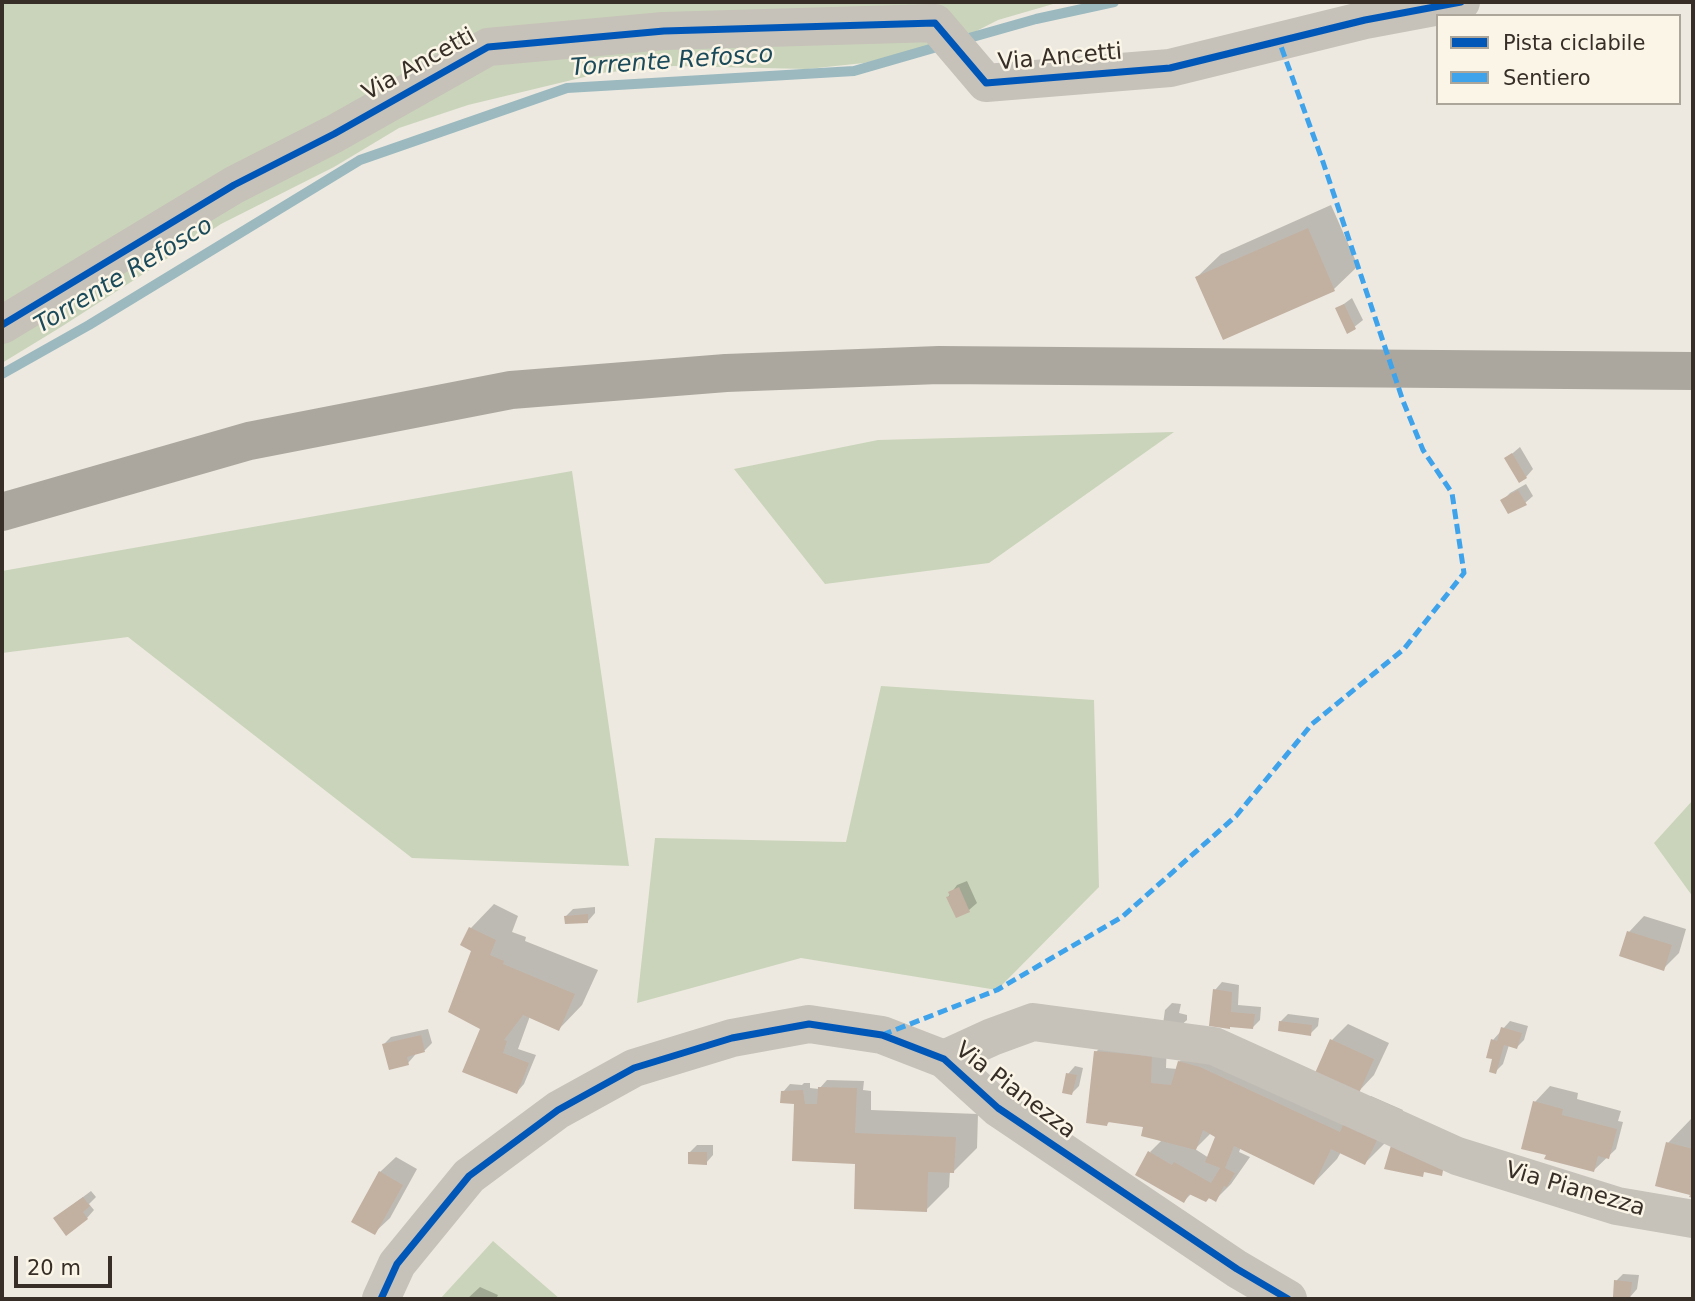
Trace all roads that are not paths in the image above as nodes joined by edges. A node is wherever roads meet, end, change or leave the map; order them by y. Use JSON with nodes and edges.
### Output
{"nodes":[{"id":1,"x":1461,"y":2,"type":"edge"},
{"id":2,"x":2,"y":325,"type":"edge"},
{"id":3,"x":1693,"y":371,"type":"edge"},
{"id":4,"x":2,"y":512,"type":"edge"},
{"id":5,"x":944,"y":1059,"type":"junction"},
{"id":6,"x":1693,"y":1219,"type":"edge"},
{"id":7,"x":382,"y":1299,"type":"edge"},
{"id":8,"x":1288,"y":1299,"type":"edge"}],
"edges":[{"from":1,"to":2,"type":"street","name":"Via Ancetti"},
{"from":3,"to":4,"type":"highway"},
{"from":5,"to":6,"type":"street","name":"Via Pianezza"},
{"from":5,"to":7,"type":"street","name":"Via Pianezza"},
{"from":5,"to":8,"type":"street","name":"Via Pianezza"}]}
